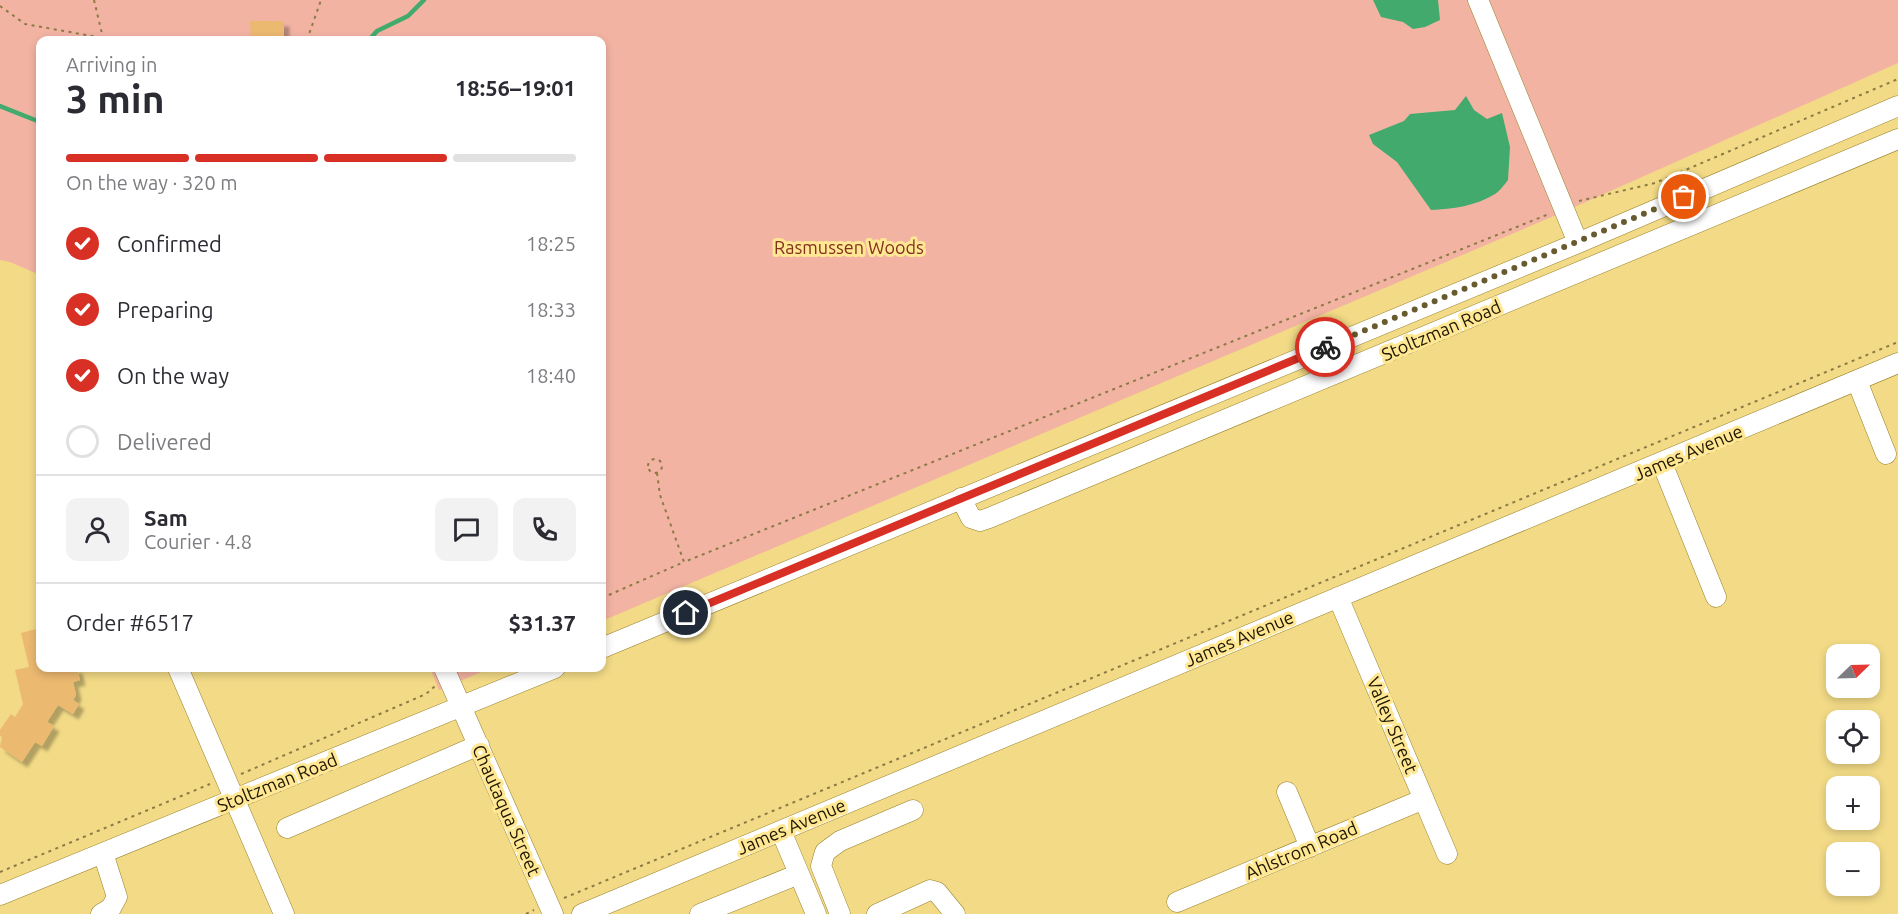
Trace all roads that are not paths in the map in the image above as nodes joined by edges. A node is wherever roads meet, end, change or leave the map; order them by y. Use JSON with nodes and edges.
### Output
{"nodes":[{"id":1,"x":1478,"y":0,"type":"edge"},
{"id":2,"x":1898,"y":107,"type":"edge"},
{"id":3,"x":1898,"y":140,"type":"edge"},
{"id":4,"x":1578,"y":243,"type":"junction"},
{"id":5,"x":1898,"y":363,"type":"edge"},
{"id":6,"x":1857,"y":381,"type":"junction"},
{"id":7,"x":1886,"y":454,"type":"dead end"},
{"id":8,"x":1662,"y":463,"type":"junction"},
{"id":9,"x":961,"y":498,"type":"junction"},
{"id":10,"x":1338,"y":597,"type":"junction"},
{"id":11,"x":1716,"y":597,"type":"dead end"},
{"id":12,"x":606,"y":646,"type":"edge"},
{"id":13,"x":180,"y":672,"type":"edge"},
{"id":14,"x":446,"y":672,"type":"edge"},
{"id":15,"x":545,"y":672,"type":"edge"},
{"id":16,"x":461,"y":706,"type":"junction"},
{"id":17,"x":478,"y":745,"type":"junction"},
{"id":18,"x":1287,"y":792,"type":"dead end"},
{"id":19,"x":1424,"y":799,"type":"junction"},
{"id":20,"x":234,"y":800,"type":"junction"},
{"id":21,"x":852,"y":801,"type":"junction"},
{"id":22,"x":913,"y":810,"type":"dead end"},
{"id":23,"x":287,"y":828,"type":"dead end"},
{"id":24,"x":864,"y":830,"type":"junction"},
{"id":25,"x":781,"y":831,"type":"junction"},
{"id":26,"x":1310,"y":847,"type":"junction"},
{"id":27,"x":103,"y":853,"type":"junction"},
{"id":28,"x":1447,"y":854,"type":"dead end"},
{"id":29,"x":799,"y":874,"type":"junction"},
{"id":30,"x":0,"y":895,"type":"edge"},
{"id":31,"x":1177,"y":902,"type":"dead end"},
{"id":32,"x":551,"y":909,"type":"edge"},
{"id":33,"x":594,"y":912,"type":"edge"},
{"id":34,"x":101,"y":914,"type":"edge"},
{"id":35,"x":284,"y":914,"type":"edge"},
{"id":36,"x":700,"y":914,"type":"edge"},
{"id":37,"x":816,"y":914,"type":"edge"},
{"id":38,"x":840,"y":914,"type":"edge"},
{"id":39,"x":877,"y":914,"type":"edge"},
{"id":40,"x":955,"y":914,"type":"edge"}],
"edges":[{"from":1,"to":4,"type":"street"},
{"from":2,"to":4,"type":"street","name":"Stoltzman Road"},
{"from":3,"to":9,"type":"street","name":"Stoltzman Road"},
{"from":4,"to":9,"type":"street","name":"Stoltzman Road"},
{"from":5,"to":6,"type":"street","name":"James Avenue"},
{"from":6,"to":7,"type":"street"},
{"from":6,"to":8,"type":"street","name":"James Avenue"},
{"from":8,"to":10,"type":"street","name":"James Avenue"},
{"from":8,"to":11,"type":"street"},
{"from":9,"to":12,"type":"street","name":"Stoltzman Road"},
{"from":10,"to":19,"type":"street","name":"Valley Street"},
{"from":10,"to":21,"type":"street","name":"James Avenue"},
{"from":13,"to":20,"type":"street"},
{"from":14,"to":16,"type":"street","name":"Chautaqua Street"},
{"from":15,"to":16,"type":"street","name":"Stoltzman Road"},
{"from":16,"to":17,"type":"street","name":"Chautaqua Street"},
{"from":16,"to":20,"type":"street","name":"Stoltzman Road"},
{"from":17,"to":23,"type":"street"},
{"from":17,"to":32,"type":"street","name":"Chautaqua Street"},
{"from":18,"to":26,"type":"street"},
{"from":19,"to":26,"type":"street","name":"Ahlstrom Road"},
{"from":19,"to":28,"type":"street","name":"Valley Street"},
{"from":20,"to":27,"type":"street","name":"Stoltzman Road"},
{"from":20,"to":35,"type":"street"},
{"from":21,"to":24,"type":"street"},
{"from":21,"to":25,"type":"street","name":"James Avenue"},
{"from":22,"to":24,"type":"street"},
{"from":24,"to":38,"type":"street"},
{"from":25,"to":29,"type":"street"},
{"from":25,"to":33,"type":"street","name":"James Avenue"},
{"from":26,"to":31,"type":"street","name":"Ahlstrom Road"},
{"from":27,"to":30,"type":"street","name":"Stoltzman Road"},
{"from":27,"to":34,"type":"street"},
{"from":29,"to":36,"type":"street"},
{"from":29,"to":37,"type":"street"},
{"from":39,"to":40,"type":"street"}]}
